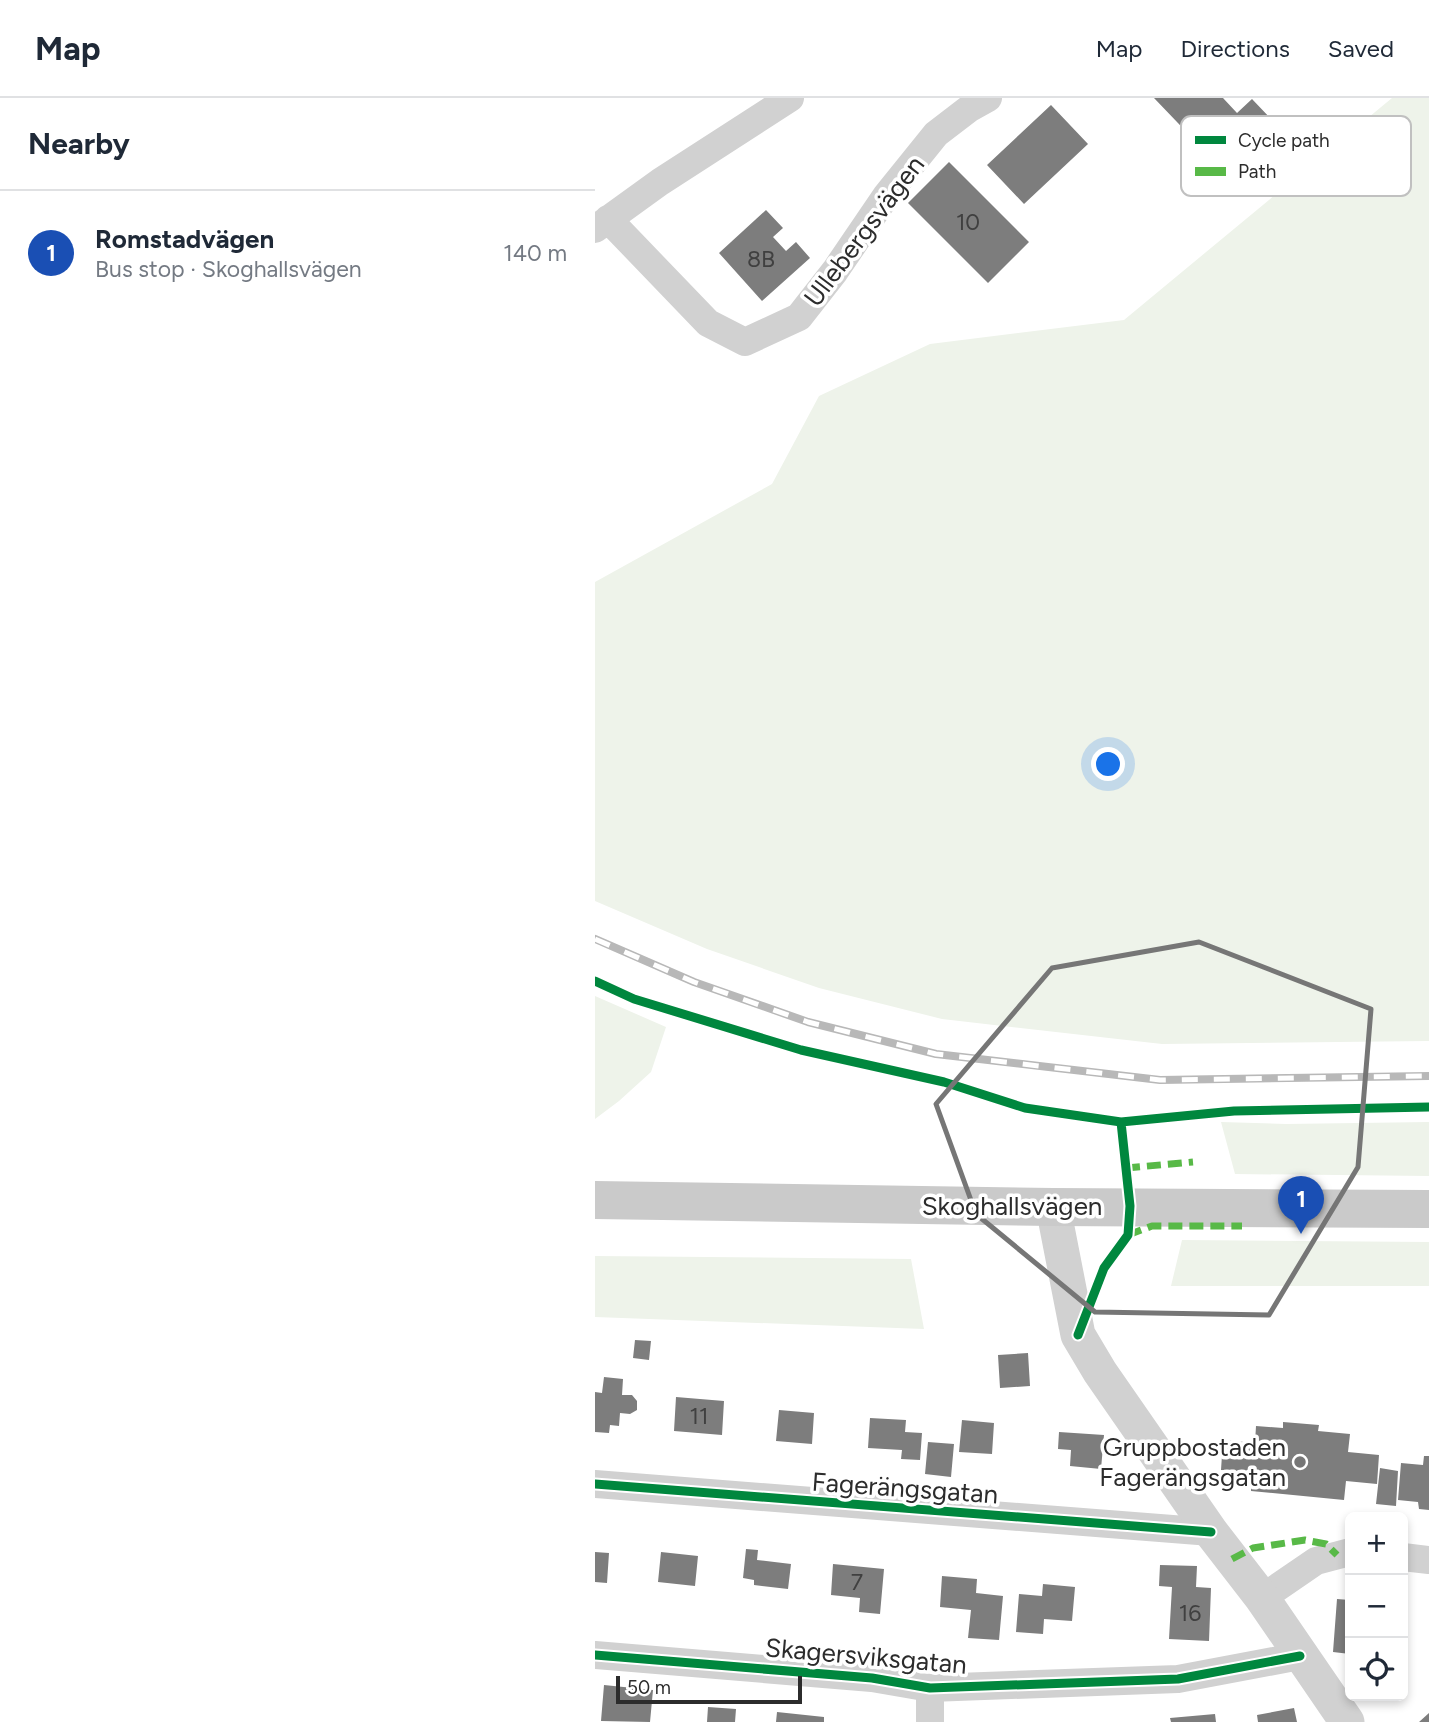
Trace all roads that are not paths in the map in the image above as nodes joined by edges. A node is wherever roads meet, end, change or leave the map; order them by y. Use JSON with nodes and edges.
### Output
{"nodes":[{"id":1,"x":790,"y":98,"type":"edge"},
{"id":2,"x":988,"y":98,"type":"edge"},
{"id":3,"x":602,"y":224,"type":"edge"},
{"id":4,"x":595,"y":1200,"type":"edge"},
{"id":5,"x":1053,"y":1207,"type":"junction"},
{"id":6,"x":1429,"y":1209,"type":"edge"},
{"id":7,"x":595,"y":1484,"type":"edge"},
{"id":8,"x":1211,"y":1532,"type":"junction"},
{"id":9,"x":1345,"y":1553,"type":"edge"},
{"id":10,"x":1408,"y":1558,"type":"edge"},
{"id":11,"x":1429,"y":1560,"type":"edge"},
{"id":12,"x":1262,"y":1598,"type":"junction"},
{"id":13,"x":595,"y":1655,"type":"edge"},
{"id":14,"x":1300,"y":1656,"type":"junction"},
{"id":15,"x":930,"y":1688,"type":"junction"},
{"id":16,"x":930,"y":1722,"type":"edge"},
{"id":17,"x":1347,"y":1722,"type":"edge"}],
"edges":[{"from":1,"to":3,"type":"street","name":"Ullebergsvägen"},
{"from":2,"to":3,"type":"street","name":"Ullebergsvägen"},
{"from":4,"to":5,"type":"main road","name":"Skoghallsvägen"},
{"from":5,"to":6,"type":"main road","name":"Skoghallsvägen"},
{"from":5,"to":8,"type":"street"},
{"from":7,"to":8,"type":"street","name":"Fagerängsgatan"},
{"from":8,"to":12,"type":"street"},
{"from":9,"to":12,"type":"street"},
{"from":10,"to":11,"type":"street"},
{"from":12,"to":14,"type":"street"},
{"from":13,"to":15,"type":"street","name":"Skagersviksgatan"},
{"from":14,"to":15,"type":"street","name":"Skagersviksgatan"},
{"from":14,"to":17,"type":"street"},
{"from":15,"to":16,"type":"street"}]}
